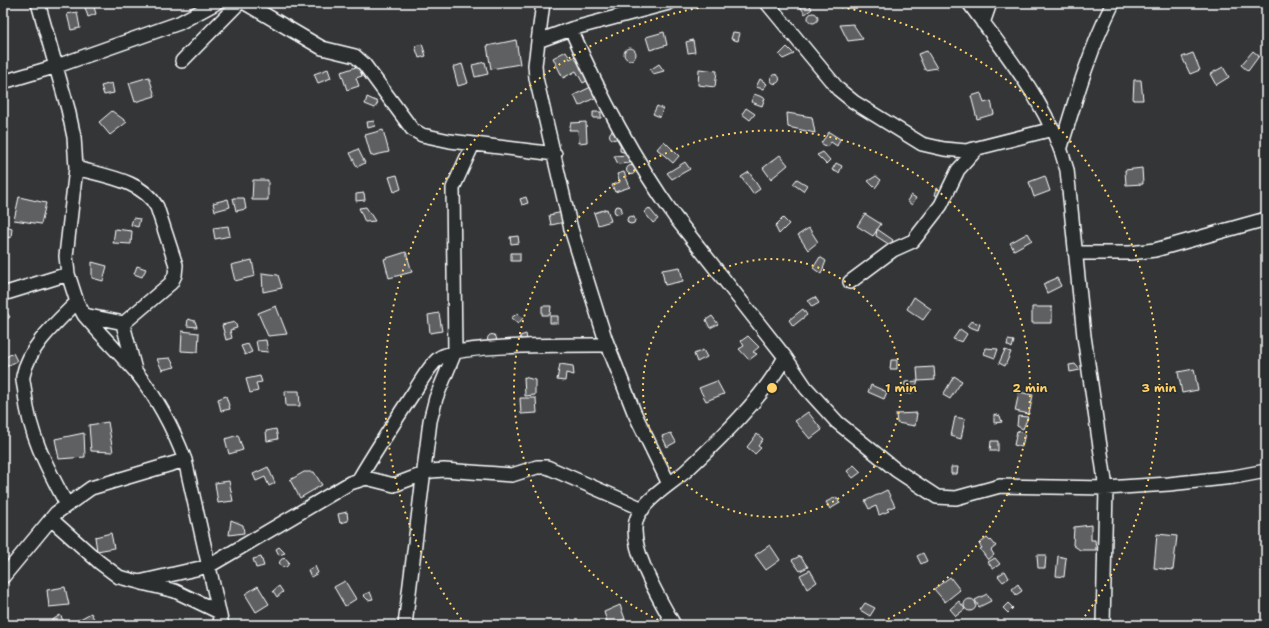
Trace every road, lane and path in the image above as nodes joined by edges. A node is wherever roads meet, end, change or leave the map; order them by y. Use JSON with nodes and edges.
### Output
{"nodes":[{"id":1,"x":38,"y":3,"type":"edge"},
{"id":2,"x":216,"y":3,"type":"edge"},
{"id":3,"x":239,"y":3,"type":"edge"},
{"id":4,"x":245,"y":3,"type":"edge"},
{"id":5,"x":543,"y":3,"type":"edge"},
{"id":6,"x":669,"y":3,"type":"edge"},
{"id":7,"x":767,"y":3,"type":"edge"},
{"id":8,"x":969,"y":3,"type":"edge"},
{"id":9,"x":990,"y":3,"type":"edge"},
{"id":10,"x":1113,"y":3,"type":"edge"},
{"id":11,"x":983,"y":22,"type":"junction"},
{"id":12,"x":571,"y":29,"type":"junction"},
{"id":13,"x":538,"y":41,"type":"junction"},
{"id":14,"x":182,"y":61,"type":"dead end"},
{"id":15,"x":57,"y":66,"type":"junction"},
{"id":16,"x":3,"y":82,"type":"edge"},
{"id":17,"x":1053,"y":129,"type":"junction"},
{"id":18,"x":473,"y":144,"type":"junction"},
{"id":19,"x":1061,"y":147,"type":"junction"},
{"id":20,"x":977,"y":149,"type":"junction"},
{"id":21,"x":555,"y":154,"type":"junction"},
{"id":22,"x":76,"y":168,"type":"junction"},
{"id":23,"x":1266,"y":219,"type":"edge"},
{"id":24,"x":1075,"y":253,"type":"junction"},
{"id":25,"x":68,"y":274,"type":"junction"},
{"id":26,"x":850,"y":282,"type":"dead end"},
{"id":27,"x":3,"y":294,"type":"edge"},
{"id":28,"x":77,"y":302,"type":"junction"},
{"id":29,"x":84,"y":315,"type":"junction"},
{"id":30,"x":124,"y":323,"type":"junction"},
{"id":31,"x":608,"y":345,"type":"junction"},
{"id":32,"x":455,"y":352,"type":"junction"},
{"id":33,"x":785,"y":357,"type":"junction"},
{"id":34,"x":135,"y":372,"type":"junction"},
{"id":35,"x":185,"y":460,"type":"junction"},
{"id":36,"x":1266,"y":471,"type":"edge"},
{"id":37,"x":424,"y":475,"type":"junction"},
{"id":38,"x":359,"y":479,"type":"junction"},
{"id":39,"x":669,"y":484,"type":"junction"},
{"id":40,"x":1106,"y":488,"type":"junction"},
{"id":41,"x":67,"y":505,"type":"junction"},
{"id":42,"x":642,"y":509,"type":"junction"},
{"id":43,"x":52,"y":519,"type":"junction"},
{"id":44,"x":209,"y":566,"type":"junction"},
{"id":45,"x":3,"y":577,"type":"edge"},
{"id":46,"x":139,"y":582,"type":"junction"},
{"id":47,"x":219,"y":612,"type":"junction"},
{"id":48,"x":222,"y":625,"type":"edge"},
{"id":49,"x":405,"y":625,"type":"edge"},
{"id":50,"x":674,"y":625,"type":"edge"},
{"id":51,"x":1103,"y":625,"type":"edge"}],
"edges":[{"from":1,"to":15,"type":"street"},
{"from":2,"to":15,"type":"street"},
{"from":3,"to":14,"type":"street"},
{"from":4,"to":18,"type":"street"},
{"from":5,"to":13,"type":"street"},
{"from":6,"to":12,"type":"street"},
{"from":7,"to":20,"type":"street"},
{"from":8,"to":11,"type":"street"},
{"from":9,"to":11,"type":"street"},
{"from":10,"to":19,"type":"street"},
{"from":11,"to":17,"type":"street"},
{"from":12,"to":13,"type":"street"},
{"from":12,"to":33,"type":"street"},
{"from":13,"to":21,"type":"street"},
{"from":15,"to":16,"type":"street"},
{"from":15,"to":22,"type":"street"},
{"from":17,"to":19,"type":"street"},
{"from":17,"to":20,"type":"street"},
{"from":18,"to":21,"type":"street"},
{"from":18,"to":32,"type":"street"},
{"from":19,"to":24,"type":"street"},
{"from":20,"to":26,"type":"street"},
{"from":21,"to":31,"type":"street"},
{"from":22,"to":25,"type":"street"},
{"from":22,"to":30,"type":"street"},
{"from":23,"to":24,"type":"street"},
{"from":24,"to":40,"type":"street"},
{"from":25,"to":27,"type":"street"},
{"from":25,"to":28,"type":"street"},
{"from":28,"to":29,"type":"street"},
{"from":28,"to":41,"type":"street"},
{"from":29,"to":30,"type":"street"},
{"from":29,"to":34,"type":"street"},
{"from":30,"to":34,"type":"street"},
{"from":31,"to":32,"type":"street"},
{"from":31,"to":39,"type":"street"},
{"from":32,"to":37,"type":"street"},
{"from":32,"to":38,"type":"street"},
{"from":33,"to":39,"type":"street"},
{"from":33,"to":40,"type":"street"},
{"from":34,"to":35,"type":"street"},
{"from":35,"to":41,"type":"street"},
{"from":35,"to":44,"type":"street"},
{"from":36,"to":40,"type":"street"},
{"from":37,"to":38,"type":"street"},
{"from":37,"to":42,"type":"street"},
{"from":37,"to":49,"type":"street"},
{"from":38,"to":44,"type":"street"},
{"from":39,"to":42,"type":"street"},
{"from":40,"to":51,"type":"street"},
{"from":41,"to":43,"type":"street"},
{"from":42,"to":50,"type":"street"},
{"from":43,"to":45,"type":"street"},
{"from":43,"to":46,"type":"street"},
{"from":44,"to":46,"type":"street"},
{"from":44,"to":47,"type":"street"},
{"from":46,"to":47,"type":"street"},
{"from":47,"to":48,"type":"street"}]}
